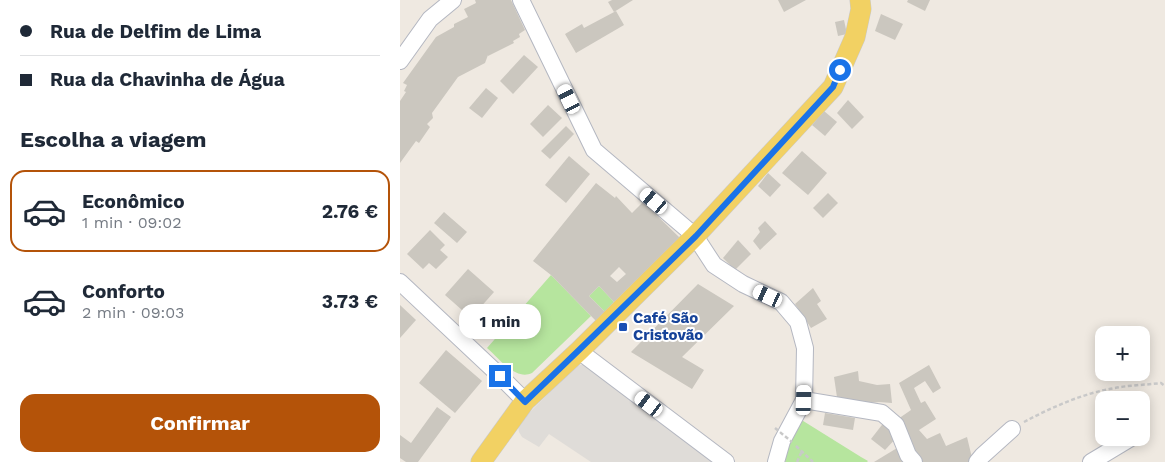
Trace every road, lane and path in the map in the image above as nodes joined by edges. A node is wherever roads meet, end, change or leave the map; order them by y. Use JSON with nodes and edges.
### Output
{"nodes":[{"id":1,"x":453,"y":0,"type":"edge"},
{"id":2,"x":521,"y":0,"type":"edge"},
{"id":3,"x":863,"y":3,"type":"edge"},
{"id":4,"x":400,"y":61,"type":"edge"},
{"id":5,"x":696,"y":236,"type":"junction"},
{"id":6,"x":400,"y":282,"type":"edge"},
{"id":7,"x":579,"y":350,"type":"junction"},
{"id":8,"x":1165,"y":386,"type":"edge"},
{"id":9,"x":804,"y":400,"type":"junction"},
{"id":10,"x":525,"y":402,"type":"junction"},
{"id":11,"x":775,"y":428,"type":"dead end"},
{"id":12,"x":1012,"y":429,"type":"joint"},
{"id":13,"x":1118,"y":446,"type":"edge"},
{"id":14,"x":802,"y":451,"type":"junction"},
{"id":15,"x":481,"y":462,"type":"edge"},
{"id":16,"x":726,"y":462,"type":"edge"},
{"id":17,"x":776,"y":462,"type":"edge"},
{"id":18,"x":796,"y":462,"type":"edge"},
{"id":19,"x":813,"y":462,"type":"edge"},
{"id":20,"x":914,"y":462,"type":"edge"},
{"id":21,"x":977,"y":462,"type":"edge"},
{"id":22,"x":1091,"y":462,"type":"edge"}],
"edges":[{"from":1,"to":4,"type":"street"},
{"from":2,"to":5,"type":"street"},
{"from":3,"to":5,"type":"main road"},
{"from":5,"to":7,"type":"main road"},
{"from":5,"to":9,"type":"street"},
{"from":6,"to":10,"type":"street"},
{"from":7,"to":10,"type":"main road"},
{"from":7,"to":16,"type":"street"},
{"from":8,"to":12,"type":"path"},
{"from":9,"to":17,"type":"street"},
{"from":9,"to":20,"type":"street"},
{"from":10,"to":15,"type":"main road"},
{"from":11,"to":14,"type":"path","bridge":true},
{"from":12,"to":21,"type":"street"},
{"from":13,"to":22,"type":"street"},
{"from":14,"to":18,"type":"path"},
{"from":14,"to":19,"type":"path"}]}
